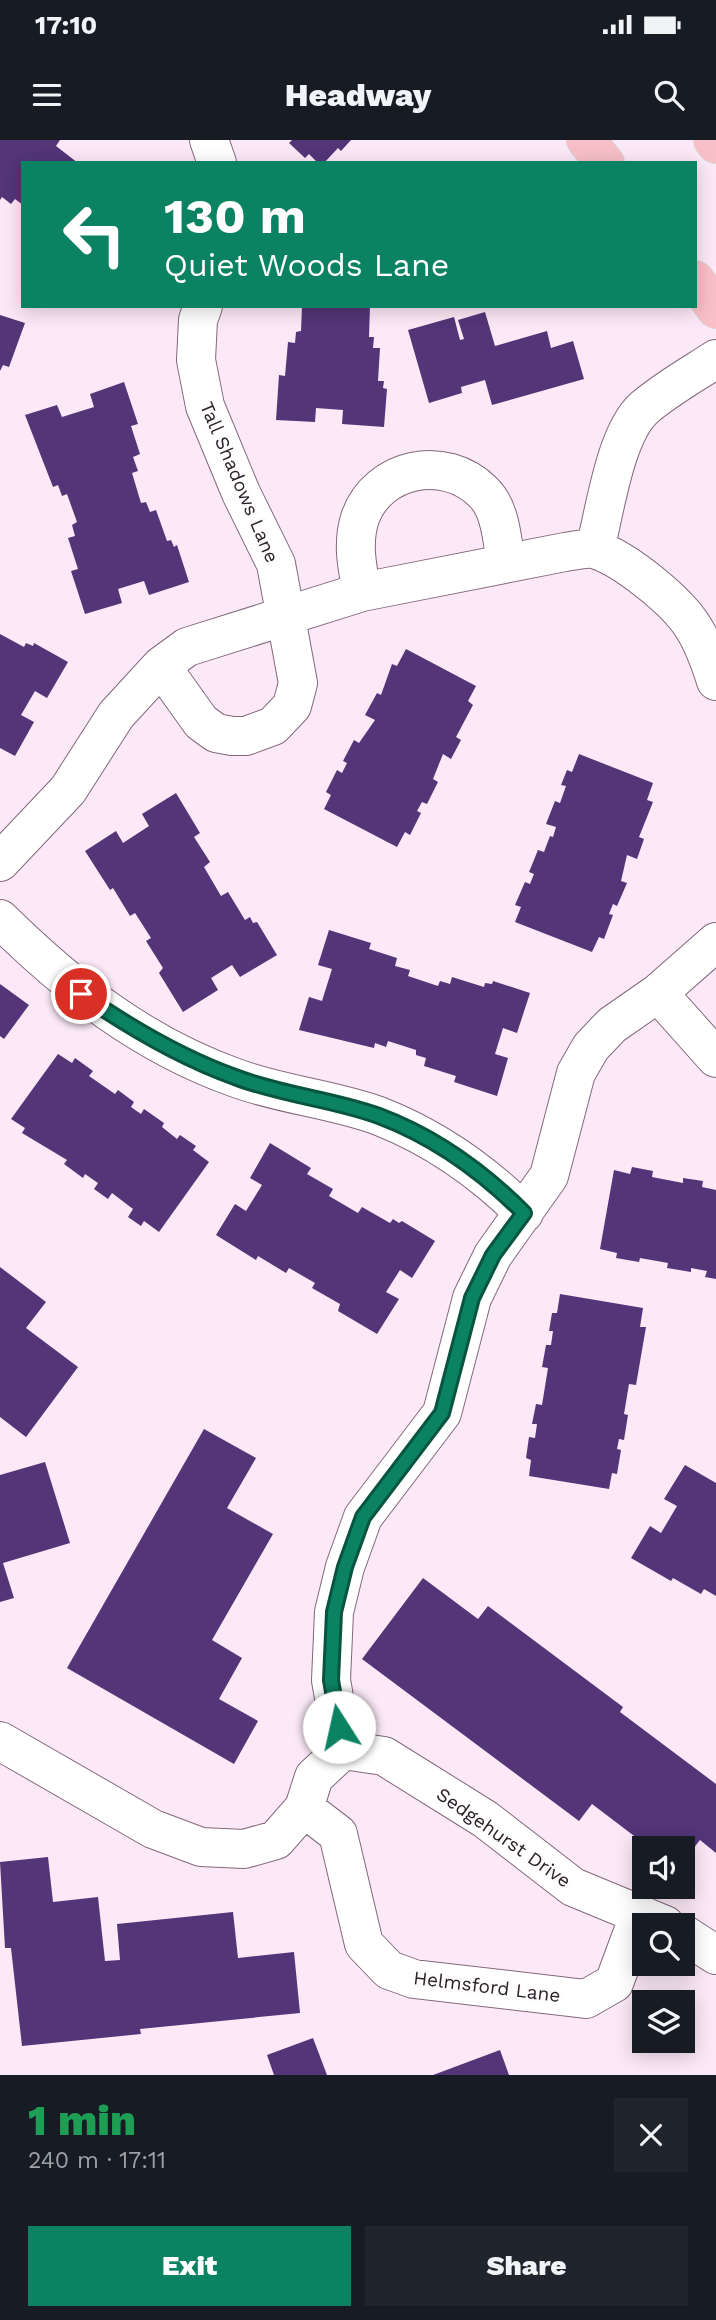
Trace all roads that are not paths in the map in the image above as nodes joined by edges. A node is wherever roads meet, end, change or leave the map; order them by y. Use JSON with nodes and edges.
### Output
{"nodes":[{"id":1,"x":209,"y":140,"type":"edge"},
{"id":2,"x":586,"y":140,"type":"edge"},
{"id":3,"x":216,"y":161,"type":"edge"},
{"id":4,"x":603,"y":161,"type":"edge"},
{"id":5,"x":697,"y":283,"type":"edge"},
{"id":6,"x":202,"y":308,"type":"edge"},
{"id":7,"x":716,"y":309,"type":"edge"},
{"id":8,"x":716,"y":359,"type":"edge"},
{"id":9,"x":595,"y":549,"type":"junction"},
{"id":10,"x":506,"y":563,"type":"junction"},
{"id":11,"x":362,"y":592,"type":"junction"},
{"id":12,"x":284,"y":617,"type":"junction"},
{"id":13,"x":713,"y":659,"type":"edge"},
{"id":14,"x":161,"y":666,"type":"junction"},
{"id":15,"x":0,"y":862,"type":"edge"},
{"id":16,"x":0,"y":919,"type":"edge"},
{"id":17,"x":716,"y":942,"type":"edge"},
{"id":18,"x":658,"y":993,"type":"junction"},
{"id":19,"x":716,"y":1058,"type":"edge"},
{"id":20,"x":524,"y":1213,"type":"junction"},
{"id":21,"x":0,"y":1741,"type":"edge"},
{"id":22,"x":343,"y":1750,"type":"junction"},
{"id":23,"x":304,"y":1808,"type":"junction"},
{"id":24,"x":637,"y":1913,"type":"edge"},
{"id":25,"x":695,"y":1941,"type":"edge"},
{"id":26,"x":632,"y":1953,"type":"edge"},
{"id":27,"x":716,"y":1955,"type":"edge"}],
"edges":[{"from":1,"to":3,"type":"street"},
{"from":2,"to":4,"type":"main road"},
{"from":5,"to":7,"type":"main road"},
{"from":6,"to":12,"type":"street","name":"Tall Shadows Lane"},
{"from":8,"to":9,"type":"street"},
{"from":9,"to":10,"type":"street"},
{"from":9,"to":13,"type":"street"},
{"from":10,"to":11,"type":"street"},
{"from":10,"to":11,"type":"street"},
{"from":11,"to":12,"type":"street"},
{"from":12,"to":14,"type":"street"},
{"from":12,"to":14,"type":"street","name":"Tall Shadows Lane"},
{"from":14,"to":15,"type":"street"},
{"from":16,"to":20,"type":"street"},
{"from":17,"to":18,"type":"street"},
{"from":18,"to":19,"type":"street"},
{"from":18,"to":20,"type":"street"},
{"from":20,"to":22,"type":"street"},
{"from":21,"to":23,"type":"street"},
{"from":22,"to":23,"type":"street"},
{"from":22,"to":24,"type":"street","name":"Sedgehurst Drive"},
{"from":23,"to":26,"type":"street","name":"Helmsford Lane"},
{"from":25,"to":27,"type":"street"}]}
